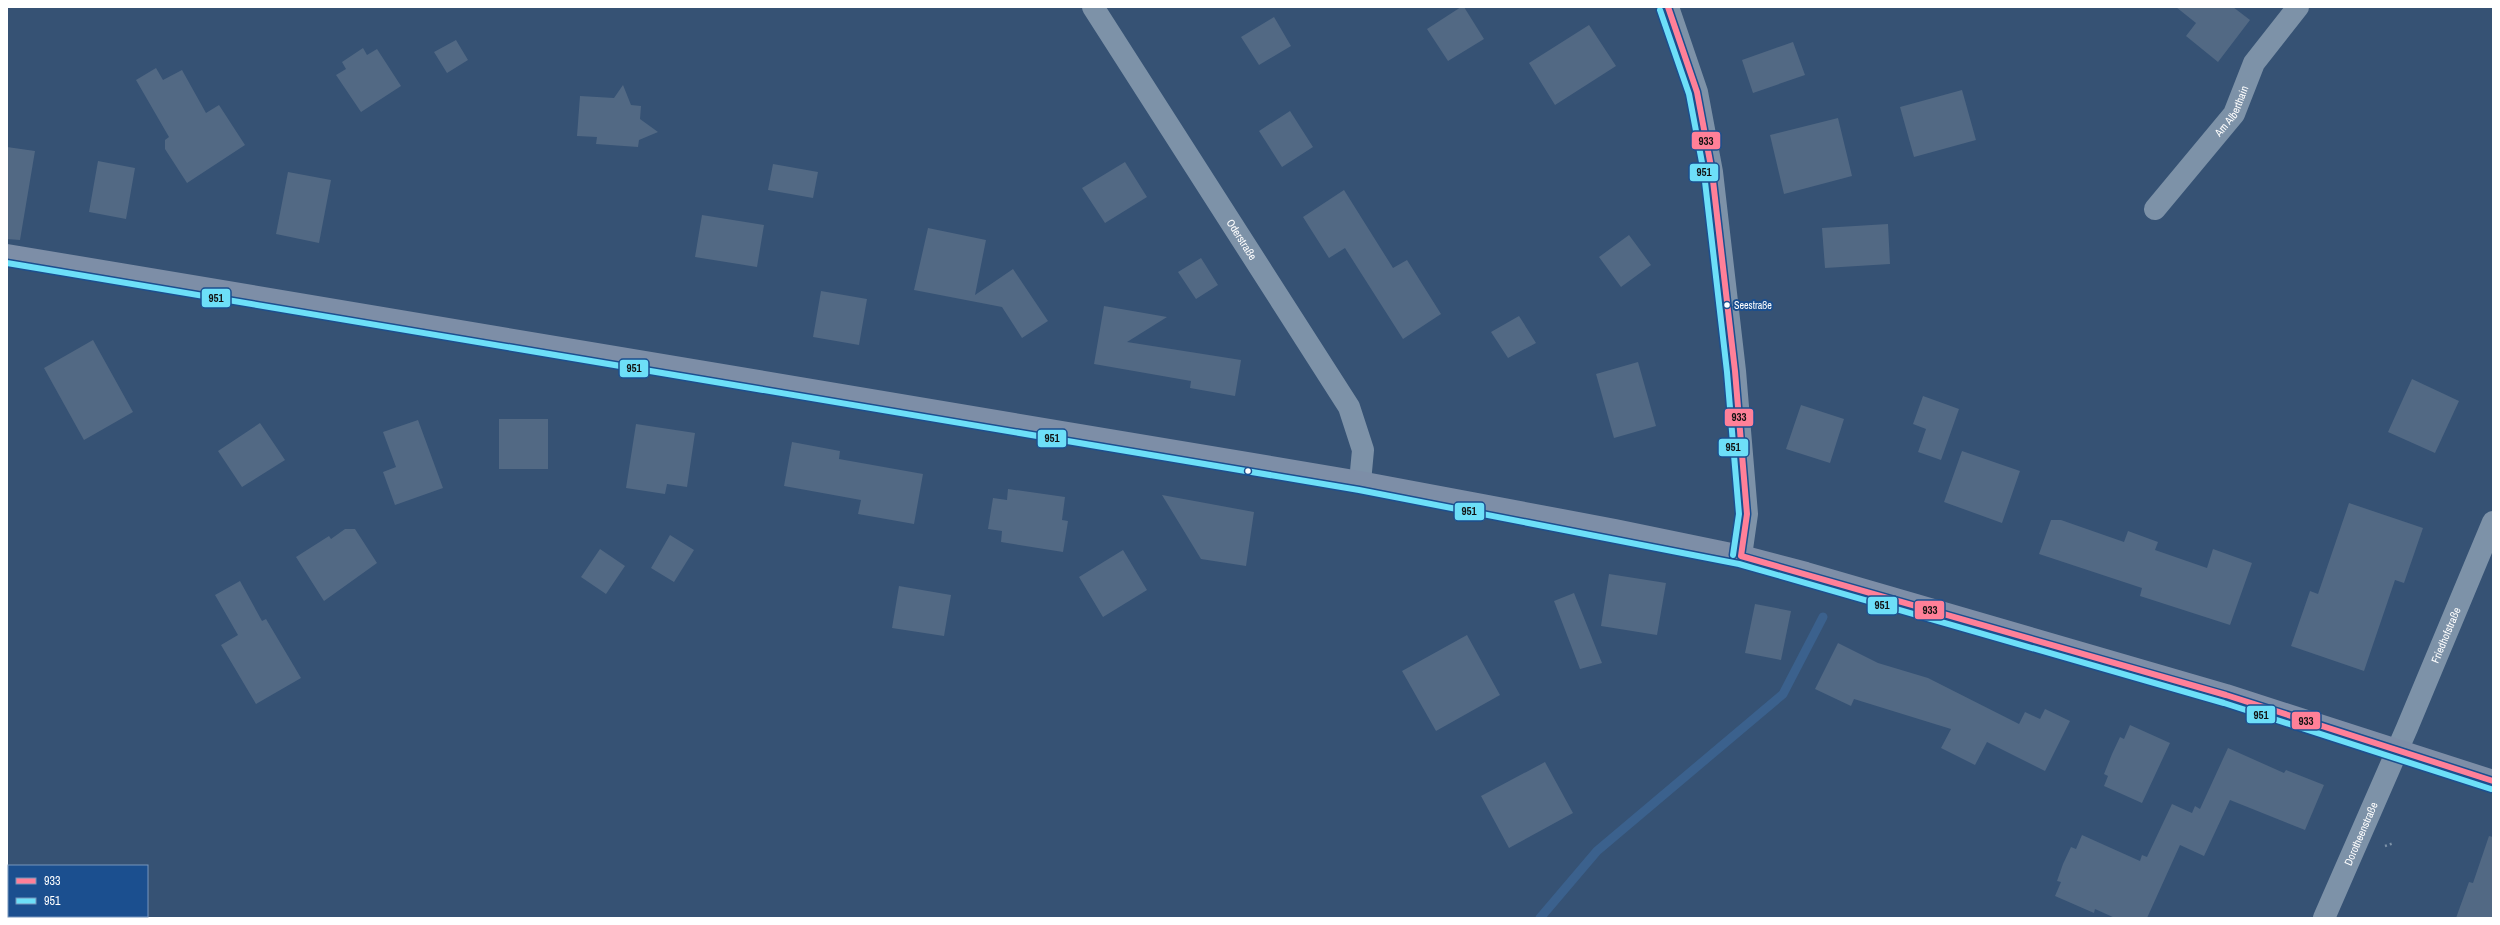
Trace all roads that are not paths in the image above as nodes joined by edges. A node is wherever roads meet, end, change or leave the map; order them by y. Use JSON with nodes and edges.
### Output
{"nodes":[{"id":1,"x":1094,"y":7,"type":"edge"},
{"id":2,"x":1668,"y":7,"type":"edge"},
{"id":3,"x":2298,"y":7,"type":"edge"},
{"id":4,"x":2155,"y":209,"type":"dead end"},
{"id":5,"x":7,"y":255,"type":"edge"},
{"id":6,"x":1360,"y":482,"type":"junction"},
{"id":7,"x":2493,"y":522,"type":"edge"},
{"id":8,"x":1741,"y":556,"type":"junction"},
{"id":9,"x":2398,"y":749,"type":"junction"},
{"id":10,"x":2493,"y":781,"type":"edge"},
{"id":11,"x":2324,"y":918,"type":"edge"}],
"edges":[{"from":1,"to":6,"type":"street","name":"Oderstraße"},
{"from":2,"to":8,"type":"street"},
{"from":3,"to":4,"type":"street","name":"Am Alberthain"},
{"from":5,"to":6,"type":"main road"},
{"from":6,"to":8,"type":"main road"},
{"from":7,"to":9,"type":"street","name":"Friedhofstraße"},
{"from":8,"to":9,"type":"main road"},
{"from":9,"to":10,"type":"main road"},
{"from":9,"to":11,"type":"street","name":"Dorotheenstraße"}]}
